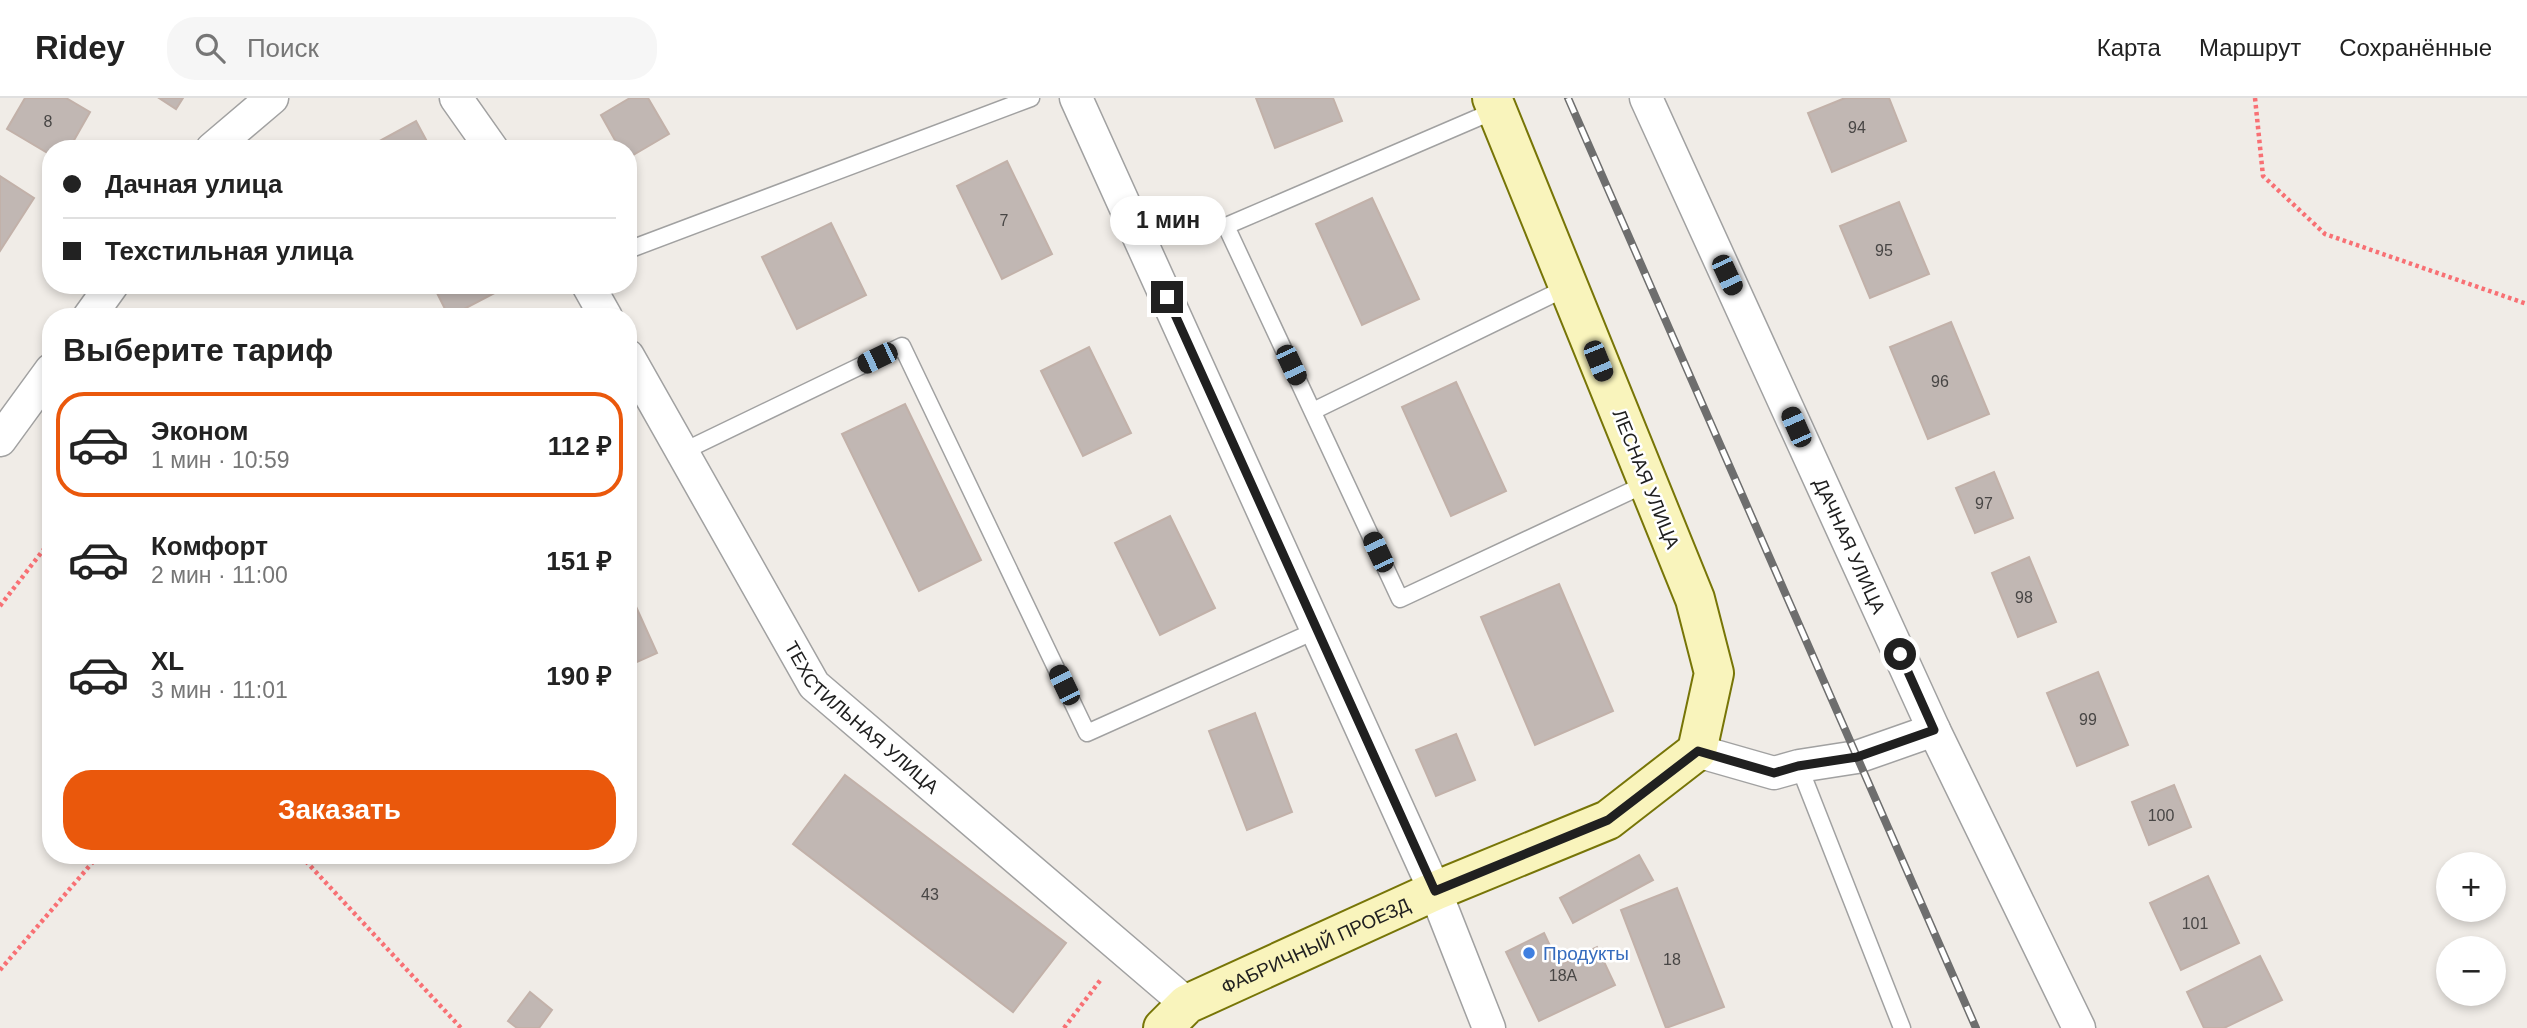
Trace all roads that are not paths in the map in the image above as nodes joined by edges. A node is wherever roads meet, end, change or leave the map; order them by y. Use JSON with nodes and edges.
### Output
{"nodes":[{"id":1,"x":271,"y":98,"type":"edge"},
{"id":2,"x":456,"y":98,"type":"edge"},
{"id":3,"x":1031,"y":98,"type":"edge"},
{"id":4,"x":1076,"y":98,"type":"edge"},
{"id":5,"x":1646,"y":98,"type":"edge"},
{"id":6,"x":1494,"y":104,"type":"edge"},
{"id":7,"x":222,"y":140,"type":"edge"},
{"id":8,"x":486,"y":140,"type":"edge"},
{"id":9,"x":637,"y":247,"type":"edge"},
{"id":10,"x":1568,"y":287,"type":"junction"},
{"id":11,"x":637,"y":372,"type":"edge"},
{"id":12,"x":42,"y":382,"type":"edge"},
{"id":13,"x":1312,"y":411,"type":"junction"},
{"id":14,"x":0,"y":440,"type":"edge"},
{"id":15,"x":682,"y":452,"type":"junction"},
{"id":16,"x":1648,"y":483,"type":"junction"},
{"id":17,"x":1317,"y":630,"type":"junction"},
{"id":18,"x":1934,"y":730,"type":"junction"},
{"id":19,"x":1698,"y":751,"type":"junction"},
{"id":20,"x":1798,"y":766,"type":"junction"},
{"id":21,"x":1435,"y":891,"type":"junction"},
{"id":22,"x":1175,"y":1016,"type":"edge"},
{"id":23,"x":1489,"y":1028,"type":"edge"},
{"id":24,"x":1902,"y":1028,"type":"edge"},
{"id":25,"x":2080,"y":1028,"type":"edge"}],
"edges":[{"from":1,"to":7,"type":"street"},
{"from":2,"to":8,"type":"street"},
{"from":3,"to":9,"type":"lane"},
{"from":4,"to":17,"type":"street"},
{"from":5,"to":18,"type":"street","name":"ДАЧНАЯ УЛИЦА"},
{"from":6,"to":10,"type":"street","name":"ЛЕСНАЯ УЛИЦА"},
{"from":6,"to":13,"type":"lane"},
{"from":10,"to":13,"type":"lane"},
{"from":10,"to":16,"type":"street","name":"ЛЕСНАЯ УЛИЦА"},
{"from":11,"to":15,"type":"street","name":"ТЕХСТИЛЬНАЯ УЛИЦА"},
{"from":12,"to":14,"type":"street"},
{"from":13,"to":16,"type":"lane"},
{"from":15,"to":17,"type":"lane"},
{"from":15,"to":22,"type":"street","name":"ТЕХСТИЛЬНАЯ УЛИЦА"},
{"from":16,"to":19,"type":"street","name":"ЛЕСНАЯ УЛИЦА"},
{"from":17,"to":21,"type":"street"},
{"from":18,"to":20,"type":"street"},
{"from":18,"to":25,"type":"street","name":"ДАЧНАЯ УЛИЦА"},
{"from":19,"to":20,"type":"street"},
{"from":19,"to":21,"type":"street","name":"ФАБРИЧНЫЙ ПРОЕЗД"},
{"from":20,"to":24,"type":"lane"},
{"from":21,"to":22,"type":"street","name":"ФАБРИЧНЫЙ ПРОЕЗД"},
{"from":21,"to":23,"type":"street"}]}
